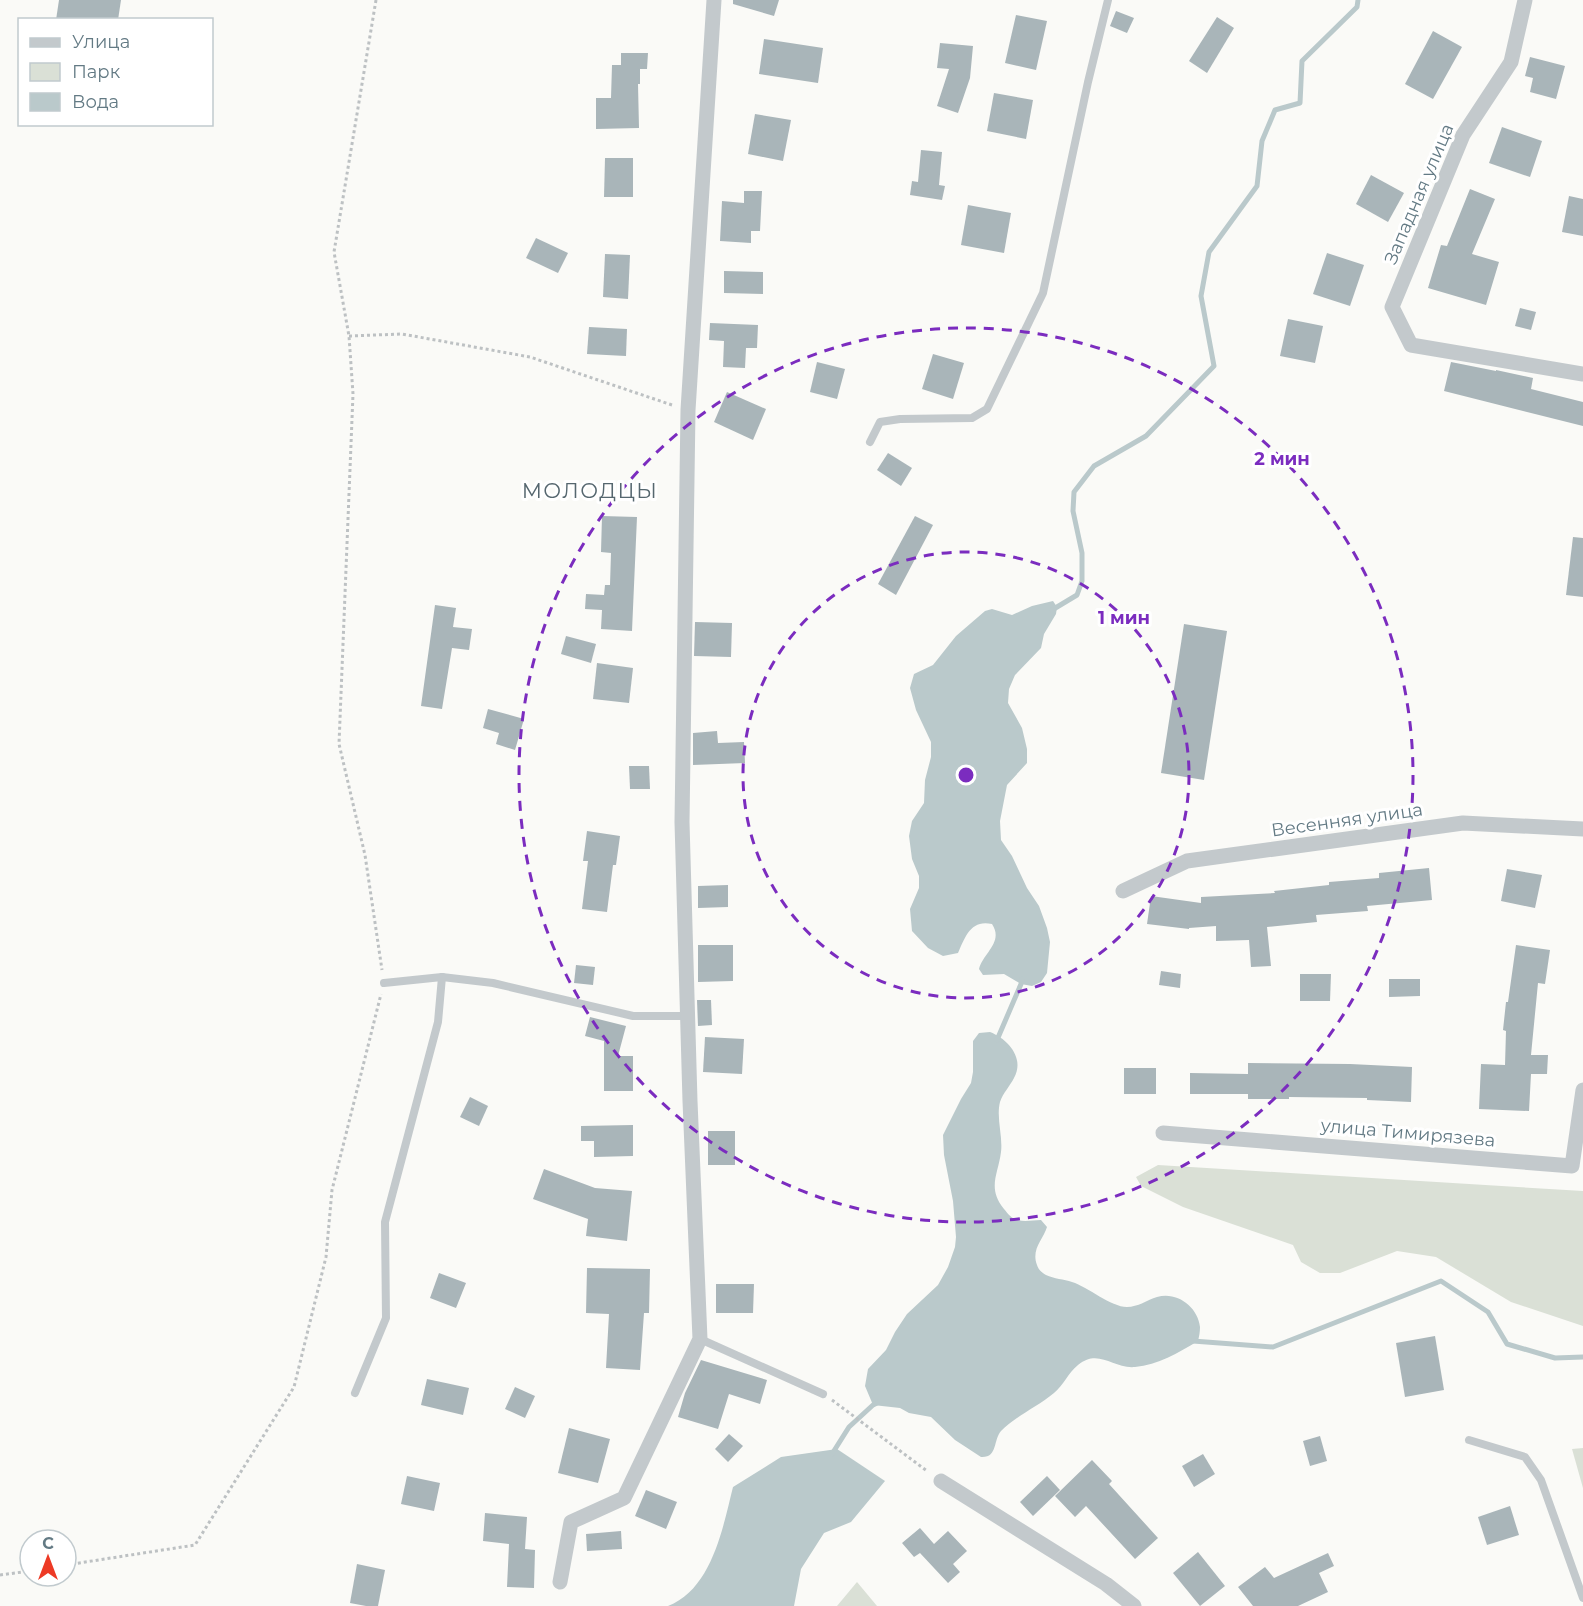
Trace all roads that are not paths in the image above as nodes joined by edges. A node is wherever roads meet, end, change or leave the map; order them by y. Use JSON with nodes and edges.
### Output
{"nodes":[{"id":1,"x":714,"y":0,"type":"edge"},
{"id":2,"x":1108,"y":0,"type":"edge"},
{"id":3,"x":1525,"y":0,"type":"edge"},
{"id":4,"x":1583,"y":374,"type":"edge"},
{"id":5,"x":870,"y":442,"type":"dead end"},
{"id":6,"x":1583,"y":829,"type":"edge"},
{"id":7,"x":1123,"y":891,"type":"dead end"},
{"id":8,"x":442,"y":977,"type":"junction"},
{"id":9,"x":384,"y":983,"type":"road end"},
{"id":10,"x":687,"y":1016,"type":"junction"},
{"id":11,"x":1583,"y":1090,"type":"edge"},
{"id":12,"x":1163,"y":1133,"type":"dead end"},
{"id":13,"x":700,"y":1340,"type":"junction"},
{"id":14,"x":355,"y":1393,"type":"dead end"},
{"id":15,"x":823,"y":1394,"type":"dead end"},
{"id":16,"x":1469,"y":1440,"type":"dead end"},
{"id":17,"x":941,"y":1482,"type":"road end"},
{"id":18,"x":560,"y":1582,"type":"dead end"},
{"id":19,"x":1583,"y":1598,"type":"edge"},
{"id":20,"x":1134,"y":1606,"type":"edge"}],
"edges":[{"from":1,"to":10,"type":"street"},
{"from":2,"to":5,"type":"lane"},
{"from":3,"to":4,"type":"street","name":"Западная улица"},
{"from":6,"to":7,"type":"street","name":"Весенняя улица"},
{"from":8,"to":9,"type":"lane"},
{"from":8,"to":10,"type":"lane"},
{"from":8,"to":14,"type":"lane"},
{"from":10,"to":13,"type":"street"},
{"from":11,"to":12,"type":"street","name":"улица Тимирязева"},
{"from":13,"to":15,"type":"lane"},
{"from":13,"to":18,"type":"street"},
{"from":16,"to":19,"type":"lane"},
{"from":17,"to":20,"type":"street"}]}
